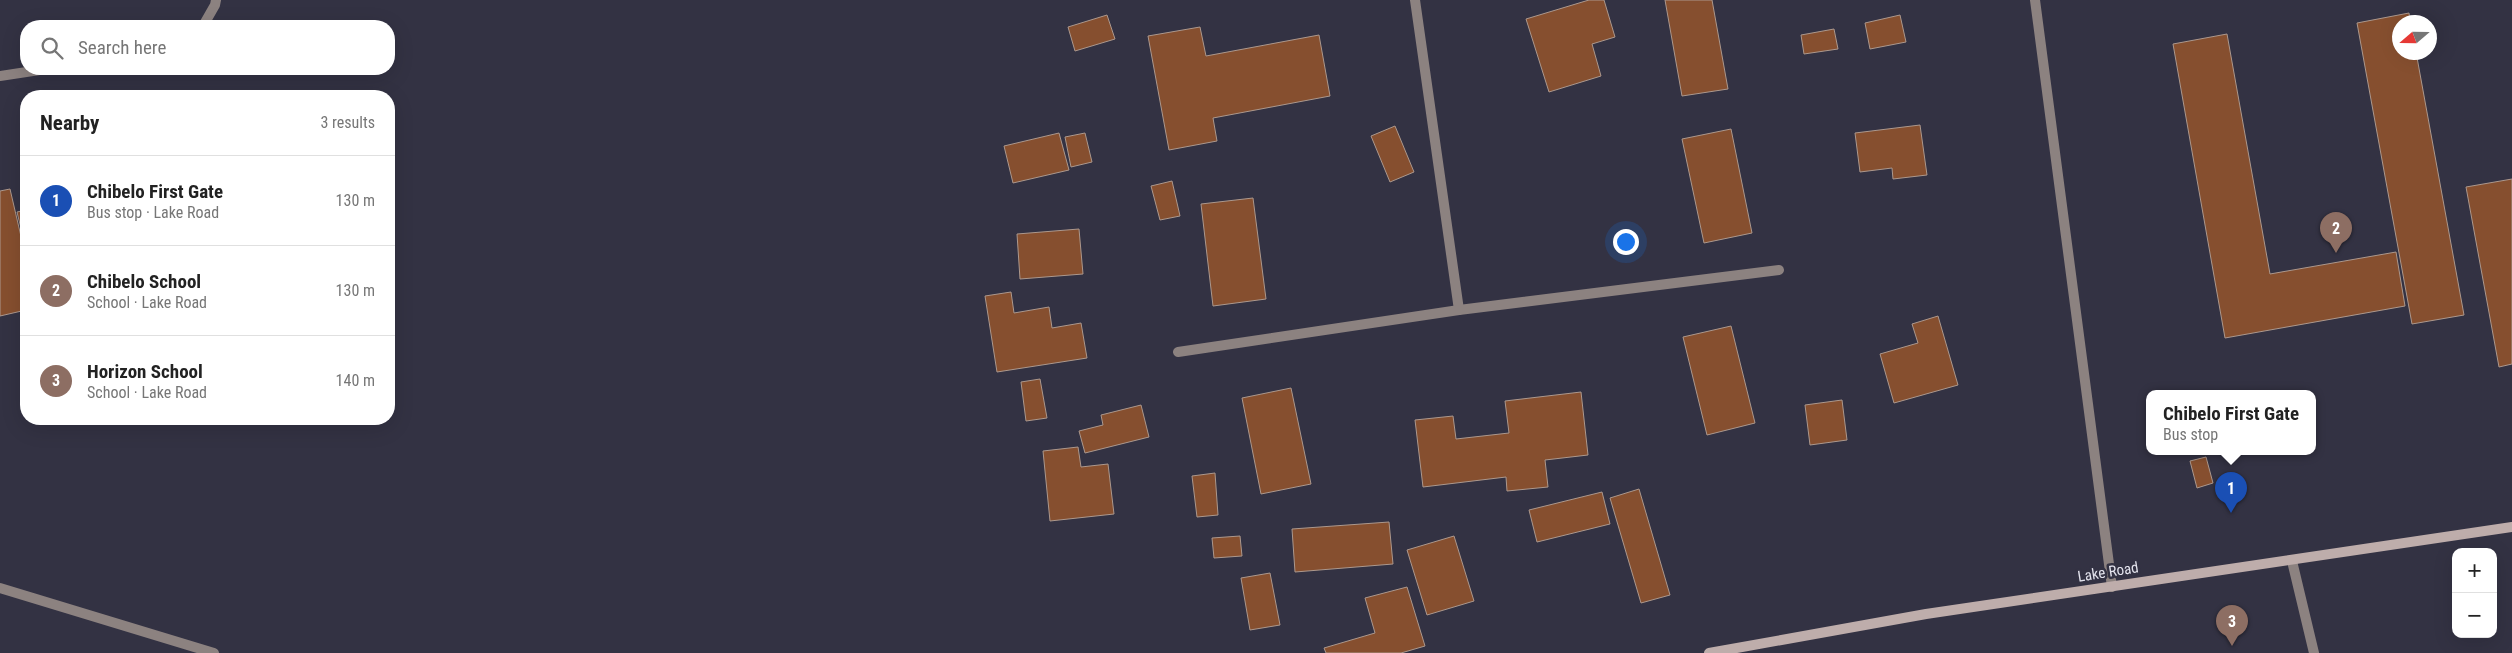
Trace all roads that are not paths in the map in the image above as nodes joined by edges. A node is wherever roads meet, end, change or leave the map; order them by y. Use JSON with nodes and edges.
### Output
{"nodes":[{"id":1,"x":216,"y":0,"type":"edge"},
{"id":2,"x":1415,"y":0,"type":"edge"},
{"id":3,"x":2035,"y":0,"type":"edge"},
{"id":4,"x":206,"y":20,"type":"edge"},
{"id":5,"x":20,"y":73,"type":"edge"},
{"id":6,"x":0,"y":76,"type":"edge"},
{"id":7,"x":1779,"y":270,"type":"dead end"},
{"id":8,"x":1460,"y":310,"type":"junction"},
{"id":9,"x":1178,"y":352,"type":"dead end"},
{"id":10,"x":2512,"y":527,"type":"edge"},
{"id":11,"x":2292,"y":561,"type":"junction"},
{"id":12,"x":2112,"y":587,"type":"junction"},
{"id":13,"x":0,"y":588,"type":"edge"},
{"id":14,"x":214,"y":653,"type":"edge"},
{"id":15,"x":1709,"y":653,"type":"edge"},
{"id":16,"x":2314,"y":653,"type":"edge"}],
"edges":[{"from":1,"to":4,"type":"street"},
{"from":2,"to":8,"type":"street"},
{"from":3,"to":12,"type":"street"},
{"from":5,"to":6,"type":"street"},
{"from":7,"to":8,"type":"street"},
{"from":8,"to":9,"type":"street"},
{"from":10,"to":11,"type":"main road","name":"Lake Road"},
{"from":11,"to":12,"type":"main road","name":"Lake Road"},
{"from":11,"to":16,"type":"street"},
{"from":12,"to":15,"type":"main road","name":"Lake Road"},
{"from":13,"to":14,"type":"street"}]}
